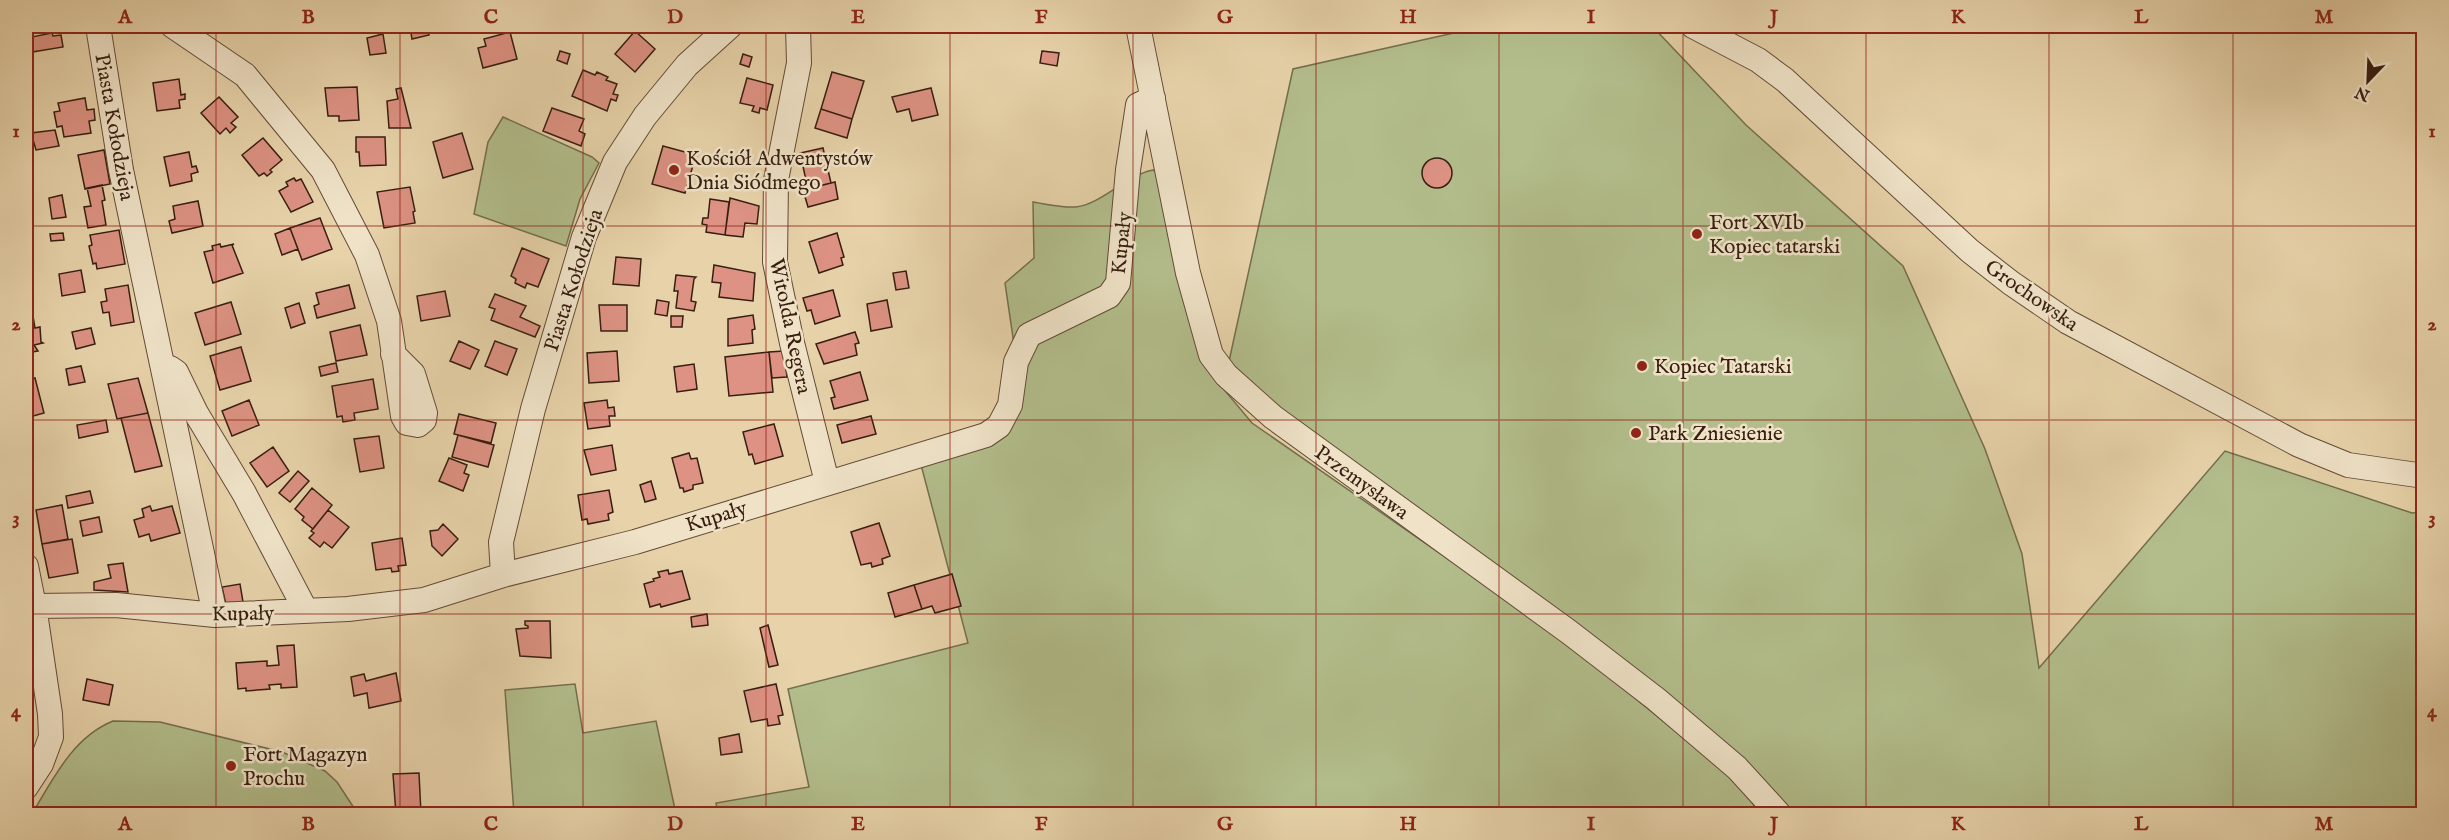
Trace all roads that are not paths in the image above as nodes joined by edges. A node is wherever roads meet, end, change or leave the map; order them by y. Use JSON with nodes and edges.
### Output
{"nodes":[{"id":1,"x":98,"y":26,"type":"edge"},
{"id":2,"x":173,"y":26,"type":"edge"},
{"id":3,"x":730,"y":26,"type":"edge"},
{"id":4,"x":798,"y":26,"type":"edge"},
{"id":5,"x":1138,"y":26,"type":"edge"},
{"id":6,"x":1693,"y":26,"type":"edge"},
{"id":7,"x":1153,"y":98,"type":"junction"},
{"id":8,"x":393,"y":354,"type":"dead end"},
{"id":9,"x":163,"y":363,"type":"junction"},
{"id":10,"x":2424,"y":476,"type":"edge"},
{"id":11,"x":827,"y":482,"type":"junction"},
{"id":12,"x":26,"y":566,"type":"edge"},
{"id":13,"x":503,"y":575,"type":"junction"},
{"id":14,"x":34,"y":606,"type":"junction"},
{"id":15,"x":306,"y":611,"type":"junction"},
{"id":16,"x":215,"y":615,"type":"junction"},
{"id":17,"x":26,"y":787,"type":"edge"},
{"id":18,"x":1779,"y":814,"type":"edge"}],
"edges":[{"from":1,"to":9,"type":"street","name":"Piasta Kołodzieja"},
{"from":2,"to":8,"type":"street"},
{"from":3,"to":13,"type":"street","name":"Piasta Kołodzieja"},
{"from":4,"to":11,"type":"street","name":"Witolda Regera"},
{"from":5,"to":7,"type":"street","name":"Przemysława"},
{"from":6,"to":10,"type":"street","name":"Grochowska"},
{"from":7,"to":11,"type":"street","name":"Kupały"},
{"from":7,"to":18,"type":"street","name":"Przemysława"},
{"from":9,"to":15,"type":"street"},
{"from":9,"to":16,"type":"street","name":"Piasta Kołodzieja"},
{"from":11,"to":13,"type":"street","name":"Kupały"},
{"from":12,"to":14,"type":"street"},
{"from":13,"to":15,"type":"street","name":"Kupały"},
{"from":14,"to":16,"type":"street","name":"Kupały"},
{"from":14,"to":17,"type":"street"},
{"from":15,"to":16,"type":"street","name":"Kupały"}]}
